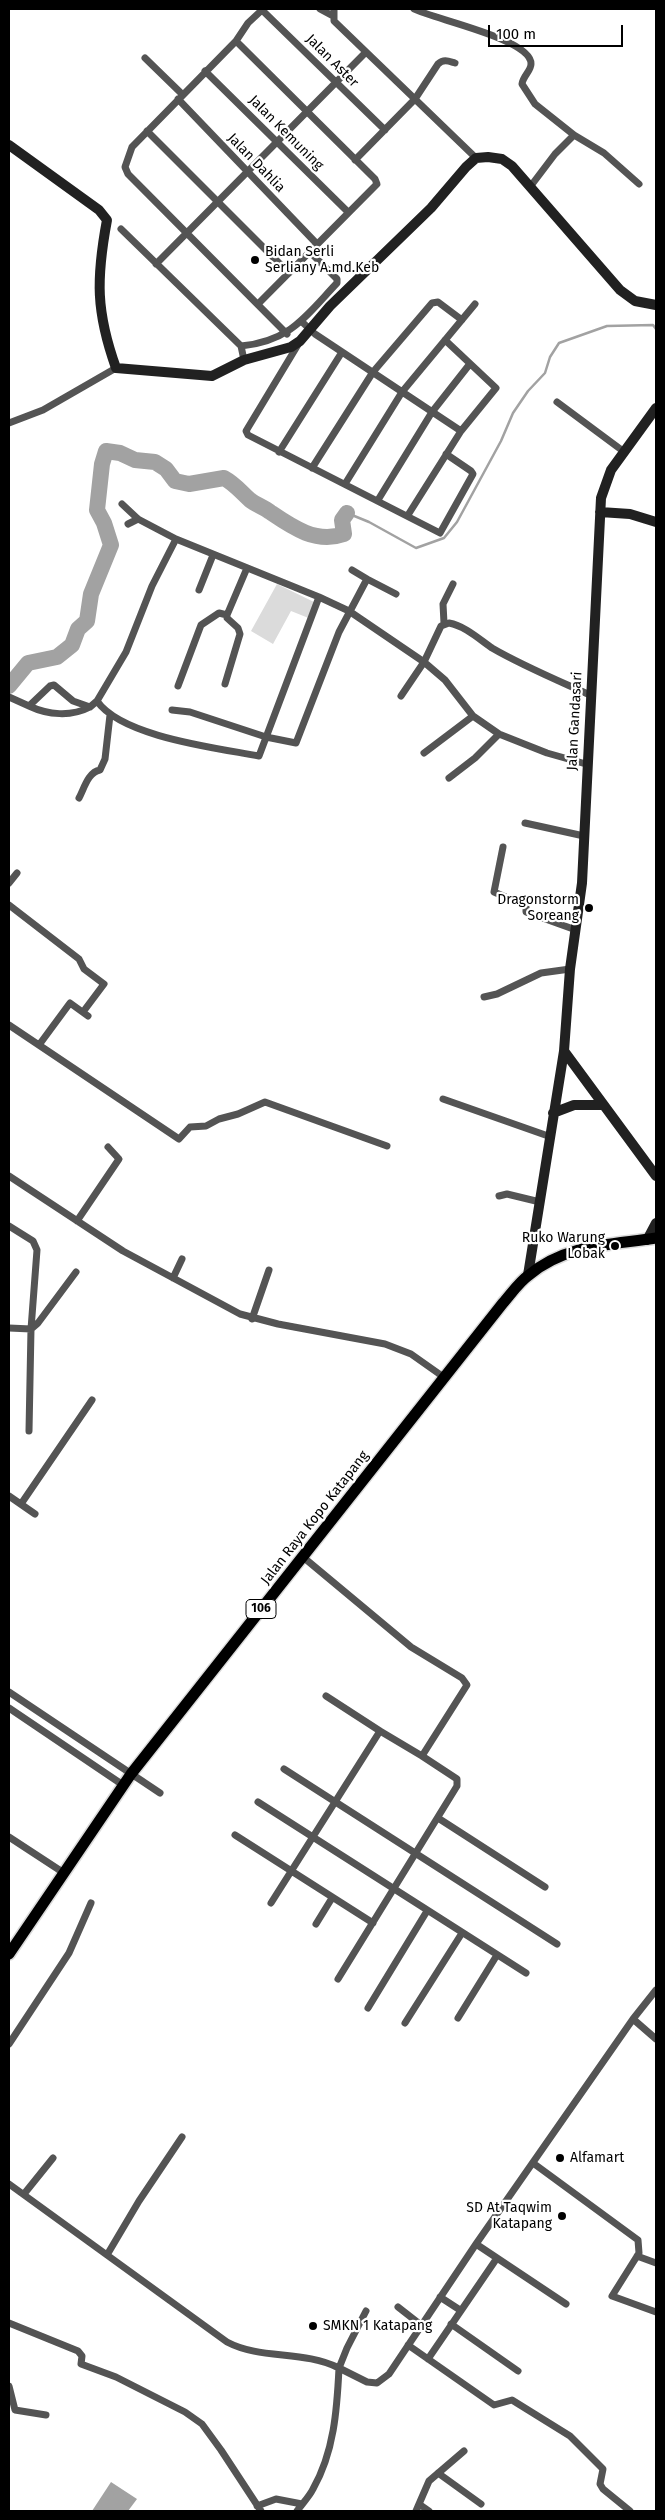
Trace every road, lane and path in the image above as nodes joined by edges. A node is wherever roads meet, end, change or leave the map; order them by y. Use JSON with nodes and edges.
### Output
{"nodes":[{"id":1,"x":263,"y":9,"type":"edge"},
{"id":2,"x":320,"y":9,"type":"edge"},
{"id":3,"x":414,"y":9,"type":"edge"},
{"id":4,"x":334,"y":13,"type":"edge"},
{"id":5,"x":236,"y":41,"type":"junction"},
{"id":6,"x":366,"y":52,"type":"junction"},
{"id":7,"x":144,"y":58,"type":"dead end"},
{"id":8,"x":455,"y":63,"type":"dead end"},
{"id":9,"x":205,"y":71,"type":"junction"},
{"id":10,"x":336,"y":83,"type":"junction"},
{"id":11,"x":180,"y":97,"type":"junction"},
{"id":12,"x":415,"y":99,"type":"junction"},
{"id":13,"x":307,"y":112,"type":"junction"},
{"id":14,"x":385,"y":130,"type":"junction"},
{"id":15,"x":147,"y":131,"type":"junction"},
{"id":16,"x":574,"y":136,"type":"junction"},
{"id":17,"x":277,"y":142,"type":"junction"},
{"id":18,"x":9,"y":145,"type":"edge"},
{"id":19,"x":476,"y":158,"type":"junction"},
{"id":20,"x":355,"y":160,"type":"junction"},
{"id":21,"x":246,"y":172,"type":"junction"},
{"id":22,"x":639,"y":184,"type":"dead end"},
{"id":23,"x":530,"y":187,"type":"junction"},
{"id":24,"x":218,"y":201,"type":"junction"},
{"id":25,"x":348,"y":212,"type":"junction"},
{"id":26,"x":121,"y":229,"type":"dead end"},
{"id":27,"x":187,"y":232,"type":"junction"},
{"id":28,"x":317,"y":244,"type":"junction"},
{"id":29,"x":310,"y":252,"type":"junction"},
{"id":30,"x":156,"y":264,"type":"junction"},
{"id":31,"x":289,"y":273,"type":"junction"},
{"id":32,"x":258,"y":304,"type":"junction"},
{"id":33,"x":475,"y":304,"type":"dead end"},
{"id":34,"x":656,"y":305,"type":"edge"},
{"id":35,"x":462,"y":320,"type":"junction"},
{"id":36,"x":301,"y":321,"type":"junction"},
{"id":37,"x":310,"y":330,"type":"junction"},
{"id":38,"x":287,"y":334,"type":"junction"},
{"id":39,"x":445,"y":340,"type":"junction"},
{"id":40,"x":300,"y":341,"type":"junction"},
{"id":41,"x":241,"y":346,"type":"junction"},
{"id":42,"x":342,"y":352,"type":"junction"},
{"id":43,"x":244,"y":360,"type":"junction"},
{"id":44,"x":469,"y":365,"type":"junction"},
{"id":45,"x":116,"y":368,"type":"junction"},
{"id":46,"x":373,"y":372,"type":"junction"},
{"id":47,"x":402,"y":392,"type":"junction"},
{"id":48,"x":557,"y":402,"type":"dead end"},
{"id":49,"x":656,"y":408,"type":"edge"},
{"id":50,"x":432,"y":412,"type":"junction"},
{"id":51,"x":9,"y":423,"type":"edge"},
{"id":52,"x":461,"y":431,"type":"junction"},
{"id":53,"x":623,"y":451,"type":"junction"},
{"id":54,"x":278,"y":452,"type":"junction"},
{"id":55,"x":446,"y":454,"type":"junction"},
{"id":56,"x":312,"y":468,"type":"junction"},
{"id":57,"x":345,"y":484,"type":"junction"},
{"id":58,"x":378,"y":500,"type":"junction"},
{"id":59,"x":122,"y":504,"type":"dead end"},
{"id":60,"x":600,"y":512,"type":"junction"},
{"id":61,"x":408,"y":515,"type":"junction"},
{"id":62,"x":138,"y":519,"type":"junction"},
{"id":63,"x":656,"y":522,"type":"edge"},
{"id":64,"x":128,"y":524,"type":"dead end"},
{"id":65,"x":176,"y":539,"type":"junction"},
{"id":66,"x":213,"y":554,"type":"junction"},
{"id":67,"x":247,"y":568,"type":"junction"},
{"id":68,"x":352,"y":570,"type":"dead end"},
{"id":69,"x":367,"y":579,"type":"junction"},
{"id":70,"x":453,"y":584,"type":"dead end"},
{"id":71,"x":199,"y":590,"type":"dead end"},
{"id":72,"x":396,"y":594,"type":"dead end"},
{"id":73,"x":319,"y":597,"type":"junction"},
{"id":74,"x":349,"y":611,"type":"junction"},
{"id":75,"x":227,"y":615,"type":"junction"},
{"id":76,"x":444,"y":623,"type":"junction"},
{"id":77,"x":424,"y":662,"type":"junction"},
{"id":78,"x":225,"y":684,"type":"dead end"},
{"id":79,"x":178,"y":686,"type":"dead end"},
{"id":80,"x":590,"y":694,"type":"junction"},
{"id":81,"x":401,"y":696,"type":"dead end"},
{"id":82,"x":9,"y":697,"type":"edge"},
{"id":83,"x":97,"y":701,"type":"junction"},
{"id":84,"x":29,"y":706,"type":"junction"},
{"id":85,"x":90,"y":707,"type":"junction"},
{"id":86,"x":172,"y":710,"type":"dead end"},
{"id":87,"x":110,"y":715,"type":"junction"},
{"id":88,"x":473,"y":716,"type":"junction"},
{"id":89,"x":498,"y":734,"type":"junction"},
{"id":90,"x":266,"y":737,"type":"junction"},
{"id":91,"x":424,"y":753,"type":"dead end"},
{"id":92,"x":586,"y":764,"type":"junction"},
{"id":93,"x":448,"y":778,"type":"dead end"},
{"id":94,"x":79,"y":798,"type":"dead end"},
{"id":95,"x":524,"y":822,"type":"dead end"},
{"id":96,"x":584,"y":836,"type":"junction"},
{"id":97,"x":503,"y":847,"type":"dead end"},
{"id":98,"x":17,"y":873,"type":"dead end"},
{"id":99,"x":9,"y":883,"type":"edge"},
{"id":100,"x":9,"y":905,"type":"edge"},
{"id":101,"x":576,"y":930,"type":"junction"},
{"id":102,"x":570,"y":969,"type":"junction"},
{"id":103,"x":484,"y":997,"type":"dead end"},
{"id":104,"x":9,"y":1025,"type":"edge"},
{"id":105,"x":39,"y":1045,"type":"junction"},
{"id":106,"x":564,"y":1051,"type":"junction"},
{"id":107,"x":443,"y":1099,"type":"dead end"},
{"id":108,"x":604,"y":1105,"type":"junction"},
{"id":109,"x":553,"y":1113,"type":"junction"},
{"id":110,"x":551,"y":1137,"type":"junction"},
{"id":111,"x":387,"y":1146,"type":"dead end"},
{"id":112,"x":108,"y":1147,"type":"dead end"},
{"id":113,"x":9,"y":1176,"type":"edge"},
{"id":114,"x":656,"y":1176,"type":"edge"},
{"id":115,"x":499,"y":1196,"type":"dead end"},
{"id":116,"x":540,"y":1202,"type":"junction"},
{"id":117,"x":77,"y":1222,"type":"junction"},
{"id":118,"x":656,"y":1223,"type":"edge"},
{"id":119,"x":9,"y":1226,"type":"edge"},
{"id":120,"x":652,"y":1239,"type":"edge"},
{"id":121,"x":532,"y":1248,"type":"junction"},
{"id":122,"x":182,"y":1259,"type":"dead end"},
{"id":123,"x":549,"y":1261,"type":"junction"},
{"id":124,"x":269,"y":1270,"type":"dead end"},
{"id":125,"x":76,"y":1272,"type":"dead end"},
{"id":126,"x":528,"y":1275,"type":"junction"},
{"id":127,"x":173,"y":1278,"type":"junction"},
{"id":128,"x":252,"y":1319,"type":"junction"},
{"id":129,"x":9,"y":1328,"type":"edge"},
{"id":130,"x":31,"y":1329,"type":"junction"},
{"id":131,"x":445,"y":1378,"type":"junction"},
{"id":132,"x":92,"y":1400,"type":"dead end"},
{"id":133,"x":29,"y":1432,"type":"dead end"},
{"id":134,"x":9,"y":1496,"type":"edge"},
{"id":135,"x":21,"y":1504,"type":"junction"},
{"id":136,"x":35,"y":1514,"type":"dead end"},
{"id":137,"x":303,"y":1557,"type":"junction"},
{"id":138,"x":9,"y":1692,"type":"edge"},
{"id":139,"x":326,"y":1696,"type":"dead end"},
{"id":140,"x":9,"y":1708,"type":"edge"},
{"id":141,"x":380,"y":1731,"type":"junction"},
{"id":142,"x":422,"y":1756,"type":"junction"},
{"id":143,"x":284,"y":1769,"type":"dead end"},
{"id":144,"x":131,"y":1774,"type":"junction"},
{"id":145,"x":123,"y":1785,"type":"junction"},
{"id":146,"x":160,"y":1793,"type":"dead end"},
{"id":147,"x":258,"y":1802,"type":"dead end"},
{"id":148,"x":334,"y":1802,"type":"junction"},
{"id":149,"x":438,"y":1818,"type":"junction"},
{"id":150,"x":235,"y":1835,"type":"dead end"},
{"id":151,"x":9,"y":1837,"type":"edge"},
{"id":152,"x":312,"y":1838,"type":"junction"},
{"id":153,"x":416,"y":1854,"type":"junction"},
{"id":154,"x":64,"y":1872,"type":"junction"},
{"id":155,"x":290,"y":1872,"type":"junction"},
{"id":156,"x":545,"y":1887,"type":"dead end"},
{"id":157,"x":394,"y":1889,"type":"junction"},
{"id":158,"x":332,"y":1898,"type":"junction"},
{"id":159,"x":92,"y":1903,"type":"dead end"},
{"id":160,"x":271,"y":1903,"type":"dead end"},
{"id":161,"x":427,"y":1910,"type":"junction"},
{"id":162,"x":373,"y":1923,"type":"junction"},
{"id":163,"x":316,"y":1924,"type":"dead end"},
{"id":164,"x":462,"y":1933,"type":"junction"},
{"id":165,"x":557,"y":1944,"type":"dead end"},
{"id":166,"x":9,"y":1954,"type":"edge"},
{"id":167,"x":497,"y":1955,"type":"junction"},
{"id":168,"x":526,"y":1973,"type":"dead end"},
{"id":169,"x":338,"y":1979,"type":"dead end"},
{"id":170,"x":656,"y":1990,"type":"edge"},
{"id":171,"x":368,"y":2008,"type":"dead end"},
{"id":172,"x":458,"y":2018,"type":"dead end"},
{"id":173,"x":633,"y":2019,"type":"junction"},
{"id":174,"x":405,"y":2023,"type":"dead end"},
{"id":175,"x":656,"y":2039,"type":"edge"},
{"id":176,"x":9,"y":2044,"type":"edge"},
{"id":177,"x":182,"y":2137,"type":"dead end"},
{"id":178,"x":53,"y":2158,"type":"dead end"},
{"id":179,"x":534,"y":2163,"type":"junction"},
{"id":180,"x":9,"y":2184,"type":"edge"},
{"id":181,"x":24,"y":2194,"type":"junction"},
{"id":182,"x":476,"y":2244,"type":"junction"},
{"id":183,"x":107,"y":2255,"type":"junction"},
{"id":184,"x":637,"y":2256,"type":"junction"},
{"id":185,"x":497,"y":2258,"type":"junction"},
{"id":186,"x":656,"y":2263,"type":"edge"},
{"id":187,"x":440,"y":2297,"type":"junction"},
{"id":188,"x":566,"y":2304,"type":"dead end"},
{"id":189,"x":398,"y":2307,"type":"dead end"},
{"id":190,"x":460,"y":2310,"type":"junction"},
{"id":191,"x":366,"y":2311,"type":"dead end"},
{"id":192,"x":656,"y":2312,"type":"edge"},
{"id":193,"x":9,"y":2324,"type":"edge"},
{"id":194,"x":451,"y":2324,"type":"junction"},
{"id":195,"x":421,"y":2325,"type":"junction"},
{"id":196,"x":408,"y":2345,"type":"junction"},
{"id":197,"x":428,"y":2359,"type":"junction"},
{"id":198,"x":339,"y":2368,"type":"junction"},
{"id":199,"x":518,"y":2371,"type":"dead end"},
{"id":200,"x":9,"y":2386,"type":"edge"},
{"id":201,"x":46,"y":2415,"type":"dead end"},
{"id":202,"x":464,"y":2451,"type":"dead end"},
{"id":203,"x":438,"y":2473,"type":"junction"},
{"id":204,"x":302,"y":2504,"type":"junction"},
{"id":205,"x":481,"y":2504,"type":"dead end"},
{"id":206,"x":418,"y":2508,"type":"edge"},
{"id":207,"x":259,"y":2509,"type":"edge"},
{"id":208,"x":297,"y":2511,"type":"edge"},
{"id":209,"x":429,"y":2511,"type":"edge"},
{"id":210,"x":630,"y":2511,"type":"edge"}],
"edges":[{"from":1,"to":5,"type":"street"},
{"from":1,"to":10,"type":"street","name":"Jalan Aster"},
{"from":2,"to":4,"type":"street"},
{"from":3,"to":16,"type":"street"},
{"from":4,"to":6,"type":"street"},
{"from":5,"to":9,"type":"street"},
{"from":5,"to":13,"type":"street"},
{"from":6,"to":10,"type":"street"},
{"from":6,"to":12,"type":"street"},
{"from":7,"to":11,"type":"street","name":"Jalan Dahlia"},
{"from":8,"to":12,"type":"street"},
{"from":9,"to":11,"type":"street"},
{"from":9,"to":17,"type":"street","name":"Jalan Kemuning"},
{"from":10,"to":13,"type":"street"},
{"from":10,"to":14,"type":"street","name":"Jalan Aster"},
{"from":11,"to":15,"type":"street"},
{"from":11,"to":21,"type":"street","name":"Jalan Dahlia"},
{"from":12,"to":14,"type":"street"},
{"from":12,"to":19,"type":"street"},
{"from":13,"to":17,"type":"street"},
{"from":13,"to":20,"type":"street"},
{"from":14,"to":20,"type":"street"},
{"from":15,"to":24,"type":"street"},
{"from":15,"to":27,"type":"street"},
{"from":16,"to":22,"type":"street"},
{"from":16,"to":23,"type":"street"},
{"from":17,"to":21,"type":"street"},
{"from":17,"to":25,"type":"street","name":"Jalan Kemuning"},
{"from":18,"to":45,"type":"street"},
{"from":19,"to":23,"type":"street"},
{"from":19,"to":37,"type":"street"},
{"from":20,"to":25,"type":"street"},
{"from":21,"to":24,"type":"street"},
{"from":21,"to":28,"type":"street","name":"Jalan Dahlia"},
{"from":23,"to":34,"type":"street"},
{"from":24,"to":27,"type":"street"},
{"from":24,"to":31,"type":"street"},
{"from":25,"to":28,"type":"street"},
{"from":26,"to":30,"type":"street"},
{"from":27,"to":30,"type":"street"},
{"from":27,"to":32,"type":"street"},
{"from":28,"to":29,"type":"street"},
{"from":29,"to":31,"type":"street"},
{"from":29,"to":36,"type":"street"},
{"from":30,"to":41,"type":"street"},
{"from":31,"to":32,"type":"street"},
{"from":32,"to":38,"type":"street"},
{"from":33,"to":35,"type":"street"},
{"from":35,"to":39,"type":"street"},
{"from":35,"to":46,"type":"street"},
{"from":36,"to":37,"type":"street"},
{"from":36,"to":38,"type":"street"},
{"from":37,"to":40,"type":"street"},
{"from":37,"to":42,"type":"street"},
{"from":38,"to":41,"type":"street"},
{"from":39,"to":44,"type":"street"},
{"from":39,"to":47,"type":"street"},
{"from":40,"to":43,"type":"street"},
{"from":40,"to":54,"type":"street"},
{"from":41,"to":43,"type":"street"},
{"from":42,"to":46,"type":"street"},
{"from":42,"to":54,"type":"street"},
{"from":43,"to":45,"type":"street"},
{"from":44,"to":50,"type":"street"},
{"from":44,"to":52,"type":"street"},
{"from":45,"to":51,"type":"street"},
{"from":46,"to":47,"type":"street"},
{"from":46,"to":56,"type":"street"},
{"from":47,"to":50,"type":"street"},
{"from":47,"to":57,"type":"street"},
{"from":48,"to":53,"type":"street"},
{"from":49,"to":53,"type":"street","name":"Jalan Gandasari"},
{"from":50,"to":52,"type":"street"},
{"from":50,"to":58,"type":"street"},
{"from":52,"to":55,"type":"street"},
{"from":53,"to":60,"type":"street","name":"Jalan Gandasari"},
{"from":54,"to":56,"type":"street"},
{"from":55,"to":61,"type":"street"},
{"from":55,"to":61,"type":"street"},
{"from":56,"to":57,"type":"street"},
{"from":57,"to":58,"type":"street"},
{"from":58,"to":61,"type":"street"},
{"from":59,"to":62,"type":"street"},
{"from":60,"to":63,"type":"street"},
{"from":60,"to":80,"type":"street","name":"Jalan Gandasari"},
{"from":62,"to":64,"type":"street"},
{"from":62,"to":65,"type":"street"},
{"from":65,"to":66,"type":"street"},
{"from":65,"to":83,"type":"street"},
{"from":66,"to":67,"type":"street"},
{"from":66,"to":71,"type":"street"},
{"from":67,"to":73,"type":"street"},
{"from":67,"to":75,"type":"street"},
{"from":68,"to":69,"type":"street"},
{"from":69,"to":72,"type":"street"},
{"from":69,"to":74,"type":"street"},
{"from":70,"to":76,"type":"street"},
{"from":73,"to":74,"type":"street"},
{"from":73,"to":90,"type":"street"},
{"from":74,"to":77,"type":"street"},
{"from":74,"to":90,"type":"street"},
{"from":75,"to":78,"type":"street"},
{"from":75,"to":79,"type":"street"},
{"from":76,"to":77,"type":"street"},
{"from":76,"to":80,"type":"street"},
{"from":77,"to":81,"type":"street"},
{"from":77,"to":88,"type":"street"},
{"from":80,"to":92,"type":"street","name":"Jalan Gandasari"},
{"from":82,"to":84,"type":"street"},
{"from":83,"to":85,"type":"street"},
{"from":83,"to":87,"type":"street"},
{"from":84,"to":85,"type":"street"},
{"from":84,"to":85,"type":"street"},
{"from":86,"to":90,"type":"street"},
{"from":87,"to":90,"type":"street"},
{"from":87,"to":94,"type":"street"},
{"from":88,"to":89,"type":"street"},
{"from":88,"to":91,"type":"street"},
{"from":89,"to":92,"type":"street"},
{"from":89,"to":93,"type":"street"},
{"from":92,"to":96,"type":"street","name":"Jalan Gandasari"},
{"from":95,"to":96,"type":"street"},
{"from":96,"to":101,"type":"street","name":"Jalan Gandasari"},
{"from":97,"to":101,"type":"street"},
{"from":98,"to":99,"type":"street"},
{"from":100,"to":105,"type":"street"},
{"from":101,"to":102,"type":"street","name":"Jalan Gandasari"},
{"from":102,"to":103,"type":"street"},
{"from":102,"to":106,"type":"street","name":"Jalan Gandasari"},
{"from":104,"to":105,"type":"street"},
{"from":105,"to":111,"type":"street"},
{"from":106,"to":108,"type":"street"},
{"from":106,"to":109,"type":"street","name":"Jalan Gandasari"},
{"from":107,"to":110,"type":"street"},
{"from":108,"to":109,"type":"street"},
{"from":108,"to":114,"type":"street"},
{"from":109,"to":110,"type":"street","name":"Jalan Gandasari"},
{"from":110,"to":116,"type":"street","name":"Jalan Gandasari"},
{"from":112,"to":117,"type":"street"},
{"from":113,"to":117,"type":"street"},
{"from":115,"to":116,"type":"street"},
{"from":116,"to":121,"type":"street","name":"Jalan Gandasari"},
{"from":117,"to":127,"type":"street"},
{"from":118,"to":120,"type":"street"},
{"from":119,"to":130,"type":"street"},
{"from":120,"to":123,"type":"main road","number":"106"},
{"from":121,"to":123,"type":"street"},
{"from":121,"to":126,"type":"street","name":"Jalan Gandasari"},
{"from":122,"to":127,"type":"street"},
{"from":123,"to":126,"type":"main road","number":"106"},
{"from":124,"to":128,"type":"street"},
{"from":125,"to":130,"type":"street"},
{"from":126,"to":131,"type":"main road","name":"Jalan Raya Kopo Katapang","number":"106"},
{"from":127,"to":128,"type":"street"},
{"from":128,"to":131,"type":"street"},
{"from":129,"to":130,"type":"street"},
{"from":130,"to":133,"type":"street"},
{"from":131,"to":137,"type":"main road","name":"Jalan Raya Kopo Katapang","number":"106"},
{"from":132,"to":135,"type":"street"},
{"from":134,"to":135,"type":"street"},
{"from":135,"to":136,"type":"street"},
{"from":137,"to":142,"type":"street"},
{"from":137,"to":144,"type":"main road","name":"Jalan Raya Kopo Katapang","number":"106"},
{"from":138,"to":144,"type":"street"},
{"from":139,"to":141,"type":"street"},
{"from":140,"to":145,"type":"street"},
{"from":141,"to":142,"type":"street"},
{"from":141,"to":148,"type":"street"},
{"from":142,"to":149,"type":"street"},
{"from":143,"to":148,"type":"street"},
{"from":144,"to":145,"type":"main road","name":"Jalan Raya Kopo Katapang","number":"106"},
{"from":144,"to":146,"type":"street"},
{"from":145,"to":154,"type":"main road","name":"Jalan Raya Kopo Katapang","number":"106"},
{"from":147,"to":152,"type":"street"},
{"from":148,"to":152,"type":"street"},
{"from":148,"to":153,"type":"street"},
{"from":149,"to":153,"type":"street"},
{"from":149,"to":156,"type":"street"},
{"from":150,"to":155,"type":"street"},
{"from":151,"to":154,"type":"street"},
{"from":152,"to":155,"type":"street"},
{"from":152,"to":157,"type":"street"},
{"from":153,"to":157,"type":"street"},
{"from":153,"to":165,"type":"street"},
{"from":154,"to":166,"type":"main road","name":"Jalan Raya Kopo Katapang","number":"106"},
{"from":155,"to":158,"type":"street"},
{"from":155,"to":160,"type":"street"},
{"from":157,"to":161,"type":"street"},
{"from":157,"to":162,"type":"street"},
{"from":158,"to":162,"type":"street"},
{"from":158,"to":163,"type":"street"},
{"from":159,"to":176,"type":"street"},
{"from":161,"to":164,"type":"street"},
{"from":161,"to":171,"type":"street"},
{"from":162,"to":169,"type":"street"},
{"from":164,"to":167,"type":"street"},
{"from":164,"to":174,"type":"street"},
{"from":167,"to":168,"type":"street"},
{"from":167,"to":172,"type":"street"},
{"from":170,"to":173,"type":"street"},
{"from":173,"to":175,"type":"street"},
{"from":173,"to":179,"type":"street"},
{"from":177,"to":183,"type":"street"},
{"from":178,"to":181,"type":"street"},
{"from":179,"to":182,"type":"street"},
{"from":179,"to":184,"type":"street"},
{"from":180,"to":181,"type":"street"},
{"from":181,"to":183,"type":"street"},
{"from":182,"to":185,"type":"street"},
{"from":182,"to":187,"type":"street"},
{"from":183,"to":198,"type":"street"},
{"from":184,"to":186,"type":"street"},
{"from":184,"to":192,"type":"street"},
{"from":185,"to":188,"type":"street"},
{"from":185,"to":190,"type":"street"},
{"from":187,"to":190,"type":"street"},
{"from":187,"to":195,"type":"street"},
{"from":189,"to":195,"type":"street"},
{"from":190,"to":194,"type":"street"},
{"from":191,"to":198,"type":"street"},
{"from":193,"to":207,"type":"street"},
{"from":194,"to":197,"type":"street"},
{"from":194,"to":199,"type":"street"},
{"from":195,"to":196,"type":"street"},
{"from":196,"to":197,"type":"street"},
{"from":196,"to":198,"type":"street"},
{"from":197,"to":210,"type":"street"},
{"from":198,"to":204,"type":"street"},
{"from":200,"to":201,"type":"street"},
{"from":202,"to":203,"type":"street"},
{"from":203,"to":205,"type":"street"},
{"from":203,"to":206,"type":"street"},
{"from":204,"to":207,"type":"street"},
{"from":204,"to":208,"type":"street"},
{"from":206,"to":209,"type":"street"}]}
